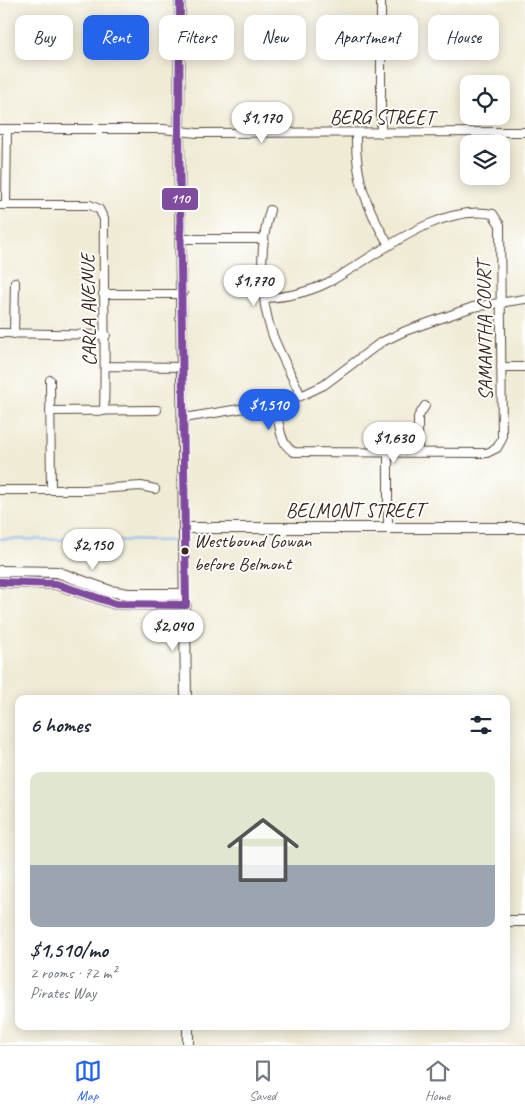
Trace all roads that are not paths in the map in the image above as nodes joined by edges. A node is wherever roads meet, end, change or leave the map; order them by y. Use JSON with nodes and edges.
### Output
{"nodes":[{"id":1,"x":180,"y":0,"type":"edge"},
{"id":2,"x":381,"y":0,"type":"edge"},
{"id":3,"x":3,"y":129,"type":"edge"},
{"id":4,"x":179,"y":131,"type":"junction"},
{"id":5,"x":525,"y":132,"type":"edge"},
{"id":6,"x":356,"y":133,"type":"junction"},
{"id":7,"x":381,"y":134,"type":"junction"},
{"id":8,"x":3,"y":205,"type":"edge"},
{"id":9,"x":270,"y":210,"type":"dead end"},
{"id":10,"x":264,"y":239,"type":"junction"},
{"id":11,"x":182,"y":240,"type":"junction"},
{"id":12,"x":389,"y":245,"type":"junction"},
{"id":13,"x":15,"y":282,"type":"dead end"},
{"id":14,"x":103,"y":294,"type":"junction"},
{"id":15,"x":183,"y":294,"type":"junction"},
{"id":16,"x":265,"y":298,"type":"junction"},
{"id":17,"x":525,"y":299,"type":"edge"},
{"id":18,"x":501,"y":303,"type":"junction"},
{"id":19,"x":0,"y":334,"type":"edge"},
{"id":20,"x":14,"y":334,"type":"junction"},
{"id":21,"x":106,"y":335,"type":"junction"},
{"id":22,"x":106,"y":366,"type":"junction"},
{"id":23,"x":184,"y":367,"type":"junction"},
{"id":24,"x":501,"y":367,"type":"junction"},
{"id":25,"x":525,"y":367,"type":"edge"},
{"id":26,"x":50,"y":380,"type":"dead end"},
{"id":27,"x":301,"y":396,"type":"junction"},
{"id":28,"x":276,"y":402,"type":"junction"},
{"id":29,"x":425,"y":406,"type":"dead end"},
{"id":30,"x":157,"y":410,"type":"dead end"},
{"id":31,"x":50,"y":411,"type":"junction"},
{"id":32,"x":104,"y":411,"type":"junction"},
{"id":33,"x":184,"y":418,"type":"junction"},
{"id":34,"x":388,"y":453,"type":"junction"},
{"id":35,"x":418,"y":453,"type":"junction"},
{"id":36,"x":0,"y":490,"type":"edge"},
{"id":37,"x":51,"y":490,"type":"junction"},
{"id":38,"x":155,"y":490,"type":"dead end"},
{"id":39,"x":185,"y":528,"type":"junction"},
{"id":40,"x":388,"y":528,"type":"junction"},
{"id":41,"x":525,"y":528,"type":"edge"},
{"id":42,"x":0,"y":571,"type":"edge"},
{"id":43,"x":0,"y":582,"type":"edge"},
{"id":44,"x":186,"y":600,"type":"junction"},
{"id":45,"x":186,"y":695,"type":"edge"},
{"id":46,"x":510,"y":921,"type":"edge"},
{"id":47,"x":525,"y":921,"type":"edge"},
{"id":48,"x":188,"y":1030,"type":"edge"},
{"id":49,"x":188,"y":1045,"type":"edge"}],
"edges":[{"from":1,"to":4,"type":"street"},
{"from":2,"to":7,"type":"street"},
{"from":3,"to":4,"type":"street","name":"BERG STREET"},
{"from":3,"to":8,"type":"street"},
{"from":4,"to":6,"type":"street","name":"BERG STREET"},
{"from":4,"to":11,"type":"street"},
{"from":5,"to":7,"type":"street","name":"BERG STREET"},
{"from":6,"to":7,"type":"street","name":"BERG STREET"},
{"from":6,"to":12,"type":"street"},
{"from":8,"to":14,"type":"street","name":"CARLA AVENUE"},
{"from":9,"to":10,"type":"street"},
{"from":10,"to":11,"type":"street"},
{"from":10,"to":16,"type":"street"},
{"from":11,"to":15,"type":"street"},
{"from":12,"to":16,"type":"street"},
{"from":12,"to":18,"type":"street","name":"SAMANTHA COURT"},
{"from":13,"to":20,"type":"street"},
{"from":14,"to":15,"type":"street"},
{"from":14,"to":21,"type":"street","name":"CARLA AVENUE"},
{"from":15,"to":23,"type":"street"},
{"from":16,"to":27,"type":"street"},
{"from":17,"to":18,"type":"street"},
{"from":18,"to":24,"type":"street","name":"SAMANTHA COURT"},
{"from":18,"to":27,"type":"street"},
{"from":19,"to":20,"type":"street"},
{"from":20,"to":21,"type":"street"},
{"from":21,"to":22,"type":"street","name":"CARLA AVENUE"},
{"from":22,"to":23,"type":"street"},
{"from":22,"to":32,"type":"street","name":"CARLA AVENUE"},
{"from":23,"to":33,"type":"street"},
{"from":24,"to":25,"type":"street"},
{"from":24,"to":35,"type":"street","name":"SAMANTHA COURT"},
{"from":26,"to":31,"type":"street"},
{"from":27,"to":28,"type":"street"},
{"from":28,"to":33,"type":"street"},
{"from":28,"to":34,"type":"street"},
{"from":29,"to":35,"type":"street"},
{"from":30,"to":32,"type":"street"},
{"from":31,"to":32,"type":"street"},
{"from":31,"to":37,"type":"street"},
{"from":33,"to":39,"type":"street"},
{"from":34,"to":35,"type":"street"},
{"from":34,"to":40,"type":"street"},
{"from":36,"to":37,"type":"street"},
{"from":37,"to":38,"type":"street"},
{"from":39,"to":40,"type":"street","name":"BELMONT STREET"},
{"from":39,"to":44,"type":"street"},
{"from":40,"to":41,"type":"street","name":"BELMONT STREET"},
{"from":42,"to":44,"type":"street"},
{"from":43,"to":44,"type":"street"},
{"from":44,"to":45,"type":"street"},
{"from":46,"to":47,"type":"street"},
{"from":48,"to":49,"type":"street"}]}
